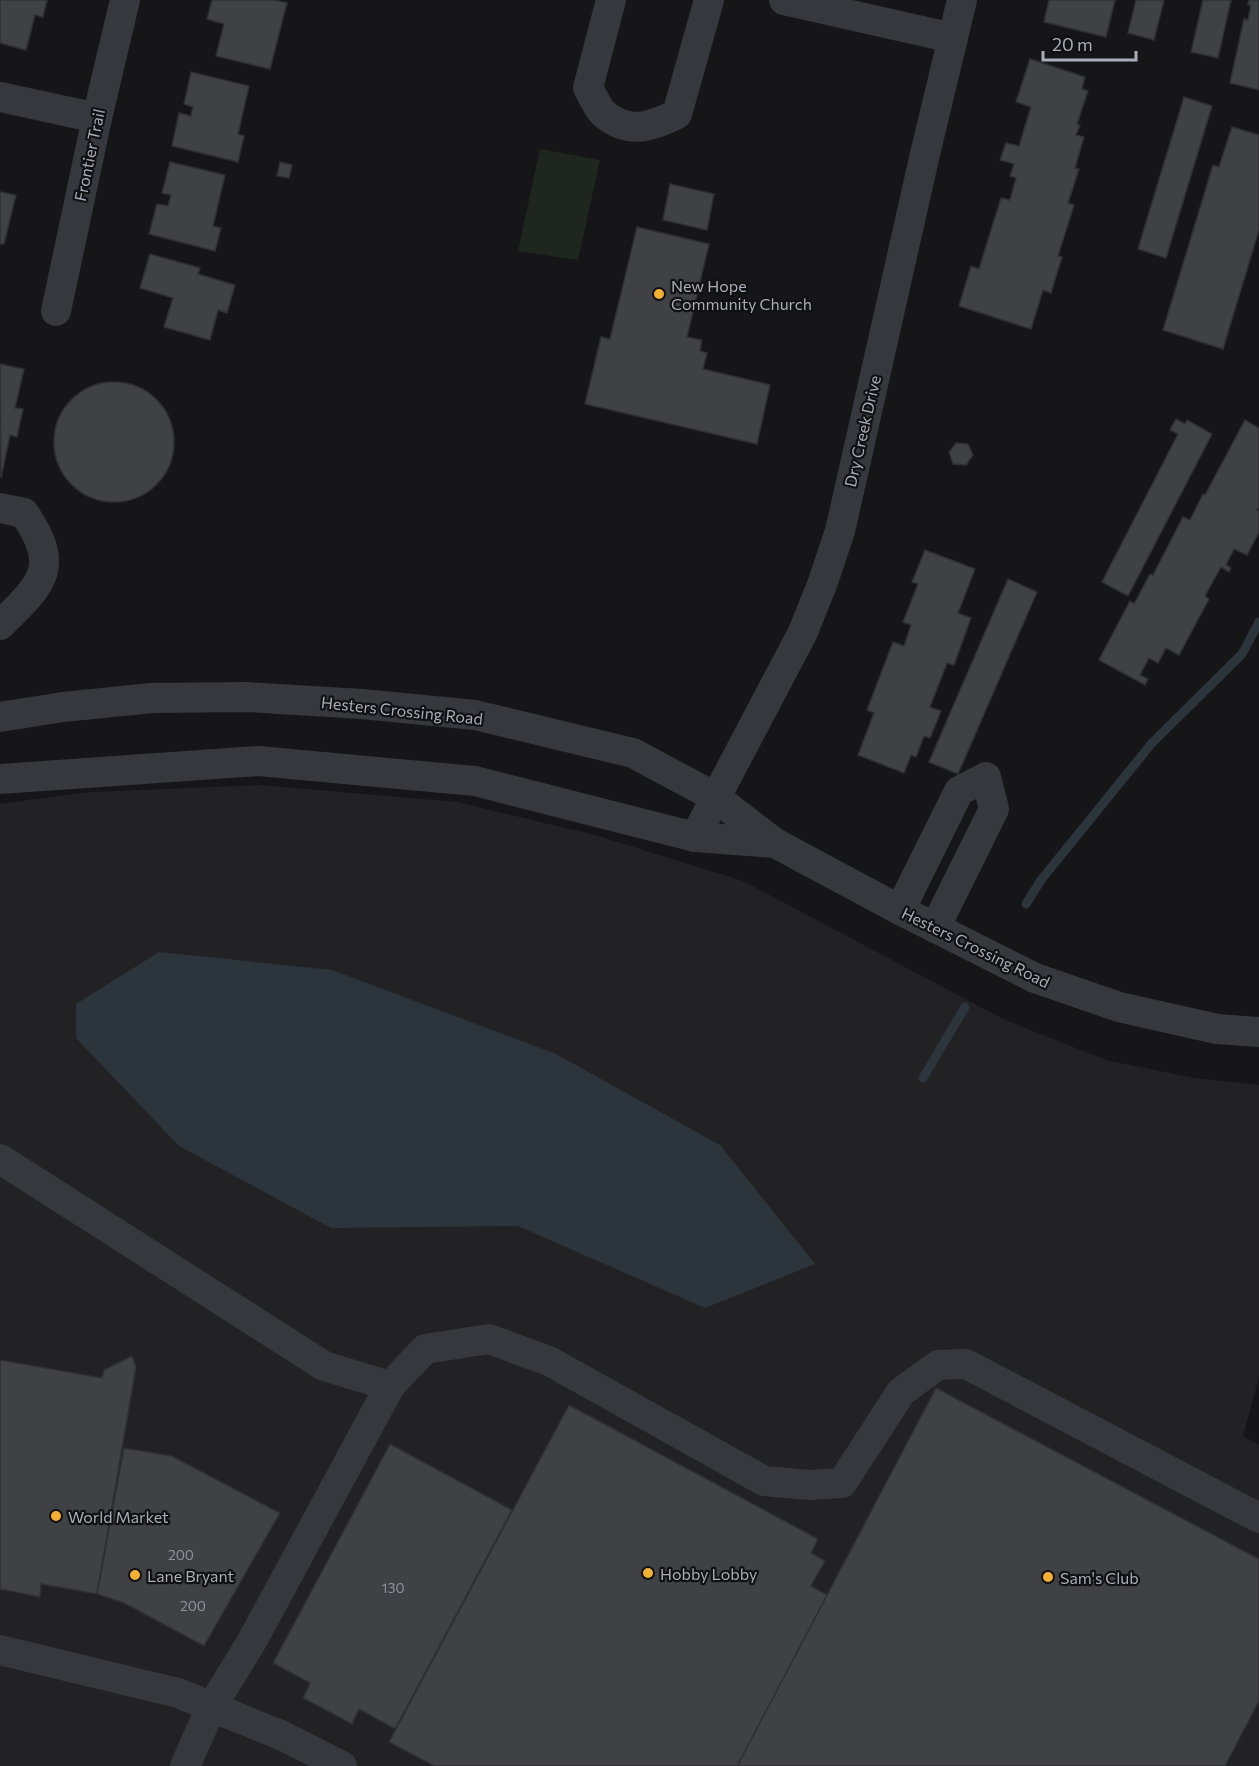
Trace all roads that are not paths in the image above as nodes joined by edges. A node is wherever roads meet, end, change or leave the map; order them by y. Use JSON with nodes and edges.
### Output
{"nodes":[{"id":1,"x":125,"y":0,"type":"edge"},
{"id":2,"x":611,"y":0,"type":"edge"},
{"id":3,"x":709,"y":0,"type":"edge"},
{"id":4,"x":784,"y":0,"type":"edge"},
{"id":5,"x":962,"y":0,"type":"edge"},
{"id":6,"x":953,"y":38,"type":"junction"},
{"id":7,"x":0,"y":97,"type":"edge"},
{"id":8,"x":97,"y":118,"type":"junction"},
{"id":9,"x":56,"y":312,"type":"dead end"},
{"id":10,"x":0,"y":508,"type":"edge"},
{"id":11,"x":0,"y":625,"type":"edge"},
{"id":12,"x":0,"y":717,"type":"edge"},
{"id":13,"x":0,"y":779,"type":"edge"},
{"id":14,"x":716,"y":797,"type":"junction"},
{"id":15,"x":695,"y":837,"type":"junction"},
{"id":16,"x":775,"y":843,"type":"junction"},
{"id":17,"x":900,"y":910,"type":"junction"},
{"id":18,"x":935,"y":928,"type":"junction"},
{"id":19,"x":1259,"y":1032,"type":"edge"},
{"id":20,"x":0,"y":1159,"type":"edge"},
{"id":21,"x":390,"y":1386,"type":"junction"},
{"id":22,"x":1259,"y":1518,"type":"edge"},
{"id":23,"x":0,"y":1650,"type":"edge"},
{"id":24,"x":211,"y":1708,"type":"junction"},
{"id":25,"x":296,"y":1756,"type":"edge"},
{"id":26,"x":185,"y":1766,"type":"edge"},
{"id":27,"x":342,"y":1766,"type":"edge"}],
"edges":[{"from":1,"to":8,"type":"street","name":"Frontier Trail"},
{"from":2,"to":3,"type":"street"},
{"from":4,"to":6,"type":"street"},
{"from":5,"to":6,"type":"street","name":"Dry Creek Drive"},
{"from":6,"to":14,"type":"street","name":"Dry Creek Drive"},
{"from":7,"to":8,"type":"street"},
{"from":8,"to":9,"type":"street","name":"Frontier Trail"},
{"from":10,"to":11,"type":"street"},
{"from":12,"to":14,"type":"street","name":"Hesters Crossing Road"},
{"from":13,"to":15,"type":"street","name":"Hesters Crossing Road"},
{"from":14,"to":15,"type":"street","name":"Dry Creek Drive"},
{"from":14,"to":16,"type":"street","name":"Hesters Crossing Road"},
{"from":15,"to":16,"type":"street","name":"Hesters Crossing Road"},
{"from":16,"to":17,"type":"street","name":"Hesters Crossing Road"},
{"from":17,"to":18,"type":"street","name":"Hesters Crossing Road"},
{"from":17,"to":18,"type":"street"},
{"from":18,"to":19,"type":"street","name":"Hesters Crossing Road"},
{"from":20,"to":21,"type":"street"},
{"from":21,"to":22,"type":"street"},
{"from":21,"to":24,"type":"street"},
{"from":23,"to":24,"type":"street"},
{"from":24,"to":25,"type":"street"},
{"from":24,"to":26,"type":"street"},
{"from":25,"to":27,"type":"street"}]}
